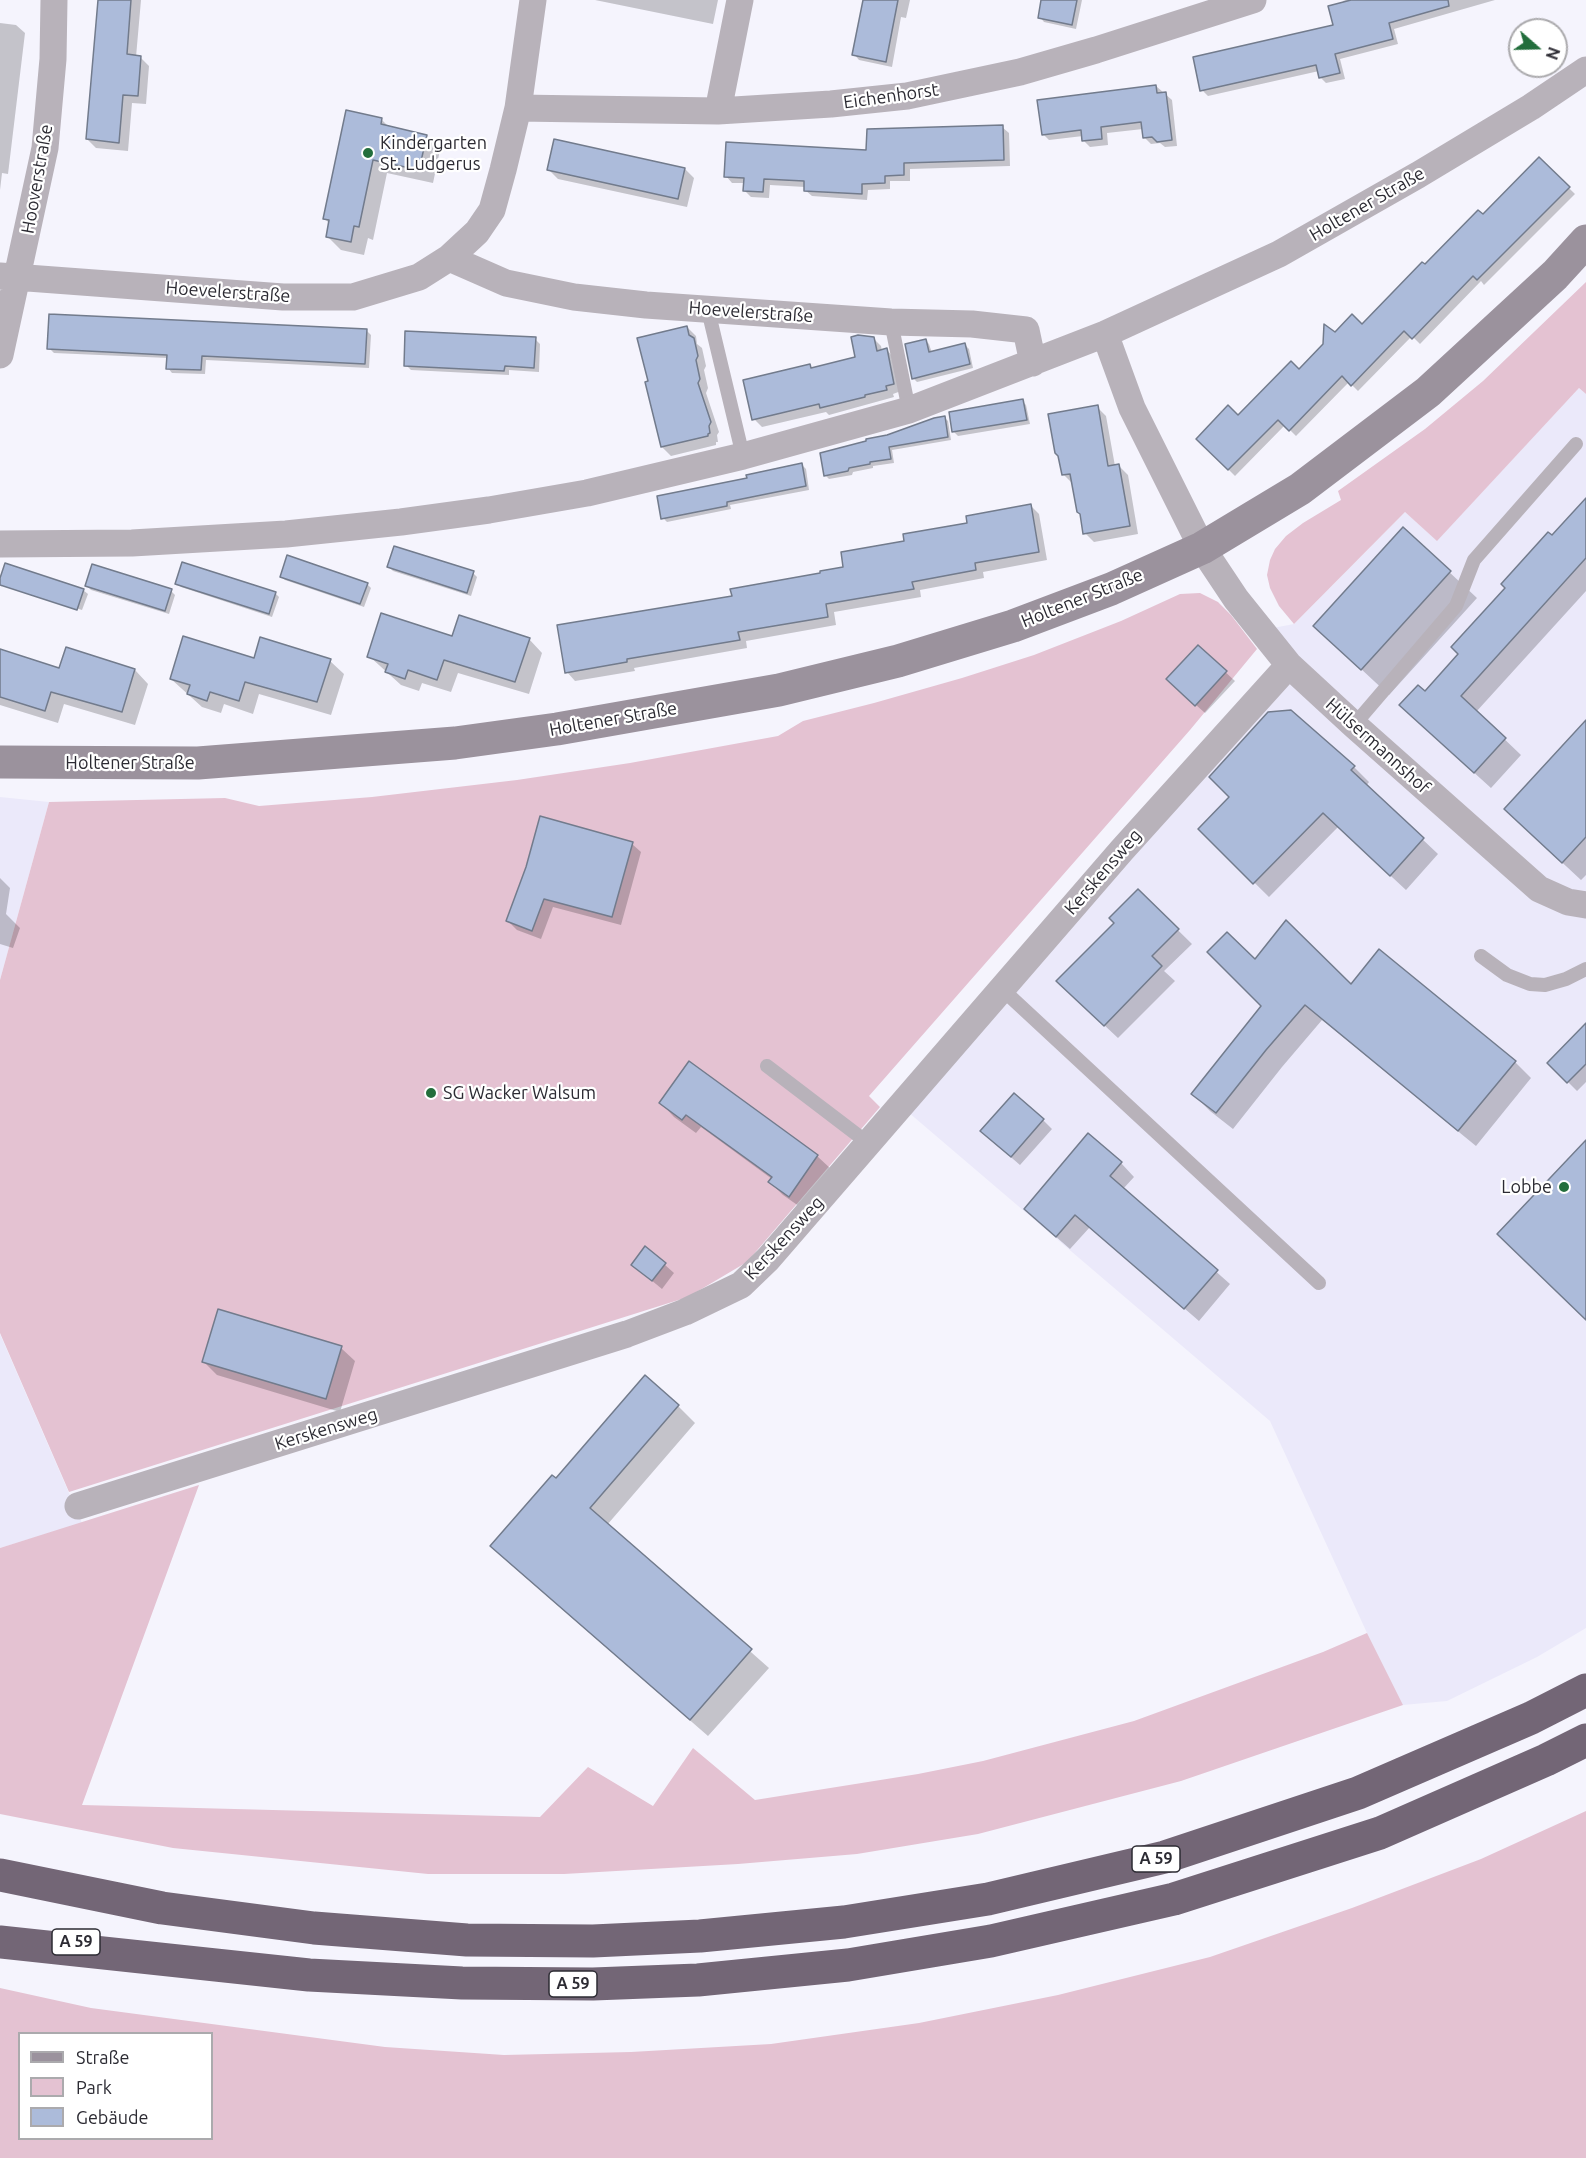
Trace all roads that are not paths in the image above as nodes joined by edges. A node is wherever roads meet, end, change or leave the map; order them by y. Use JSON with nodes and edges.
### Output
{"nodes":[{"id":1,"x":54,"y":0,"type":"edge"},
{"id":2,"x":533,"y":0,"type":"edge"},
{"id":3,"x":740,"y":0,"type":"edge"},
{"id":4,"x":1253,"y":0,"type":"edge"},
{"id":5,"x":1586,"y":70,"type":"edge"},
{"id":6,"x":518,"y":108,"type":"junction"},
{"id":7,"x":718,"y":111,"type":"junction"},
{"id":8,"x":1586,"y":241,"type":"edge"},
{"id":9,"x":449,"y":258,"type":"junction"},
{"id":10,"x":9,"y":277,"type":"edge"},
{"id":11,"x":708,"y":309,"type":"junction"},
{"id":12,"x":891,"y":322,"type":"junction"},
{"id":13,"x":1105,"y":334,"type":"junction"},
{"id":14,"x":0,"y":355,"type":"edge"},
{"id":15,"x":1034,"y":363,"type":"junction"},
{"id":16,"x":909,"y":410,"type":"junction"},
{"id":17,"x":1576,"y":444,"type":"dead end"},
{"id":18,"x":743,"y":456,"type":"junction"},
{"id":19,"x":0,"y":544,"type":"edge"},
{"id":20,"x":1202,"y":548,"type":"junction"},
{"id":21,"x":1289,"y":665,"type":"junction"},
{"id":22,"x":1354,"y":725,"type":"junction"},
{"id":23,"x":0,"y":762,"type":"edge"},
{"id":24,"x":1586,"y":905,"type":"edge"},
{"id":25,"x":1481,"y":956,"type":"dead end"},
{"id":26,"x":1586,"y":969,"type":"edge"},
{"id":27,"x":1002,"y":989,"type":"junction"},
{"id":28,"x":767,"y":1066,"type":"dead end"},
{"id":29,"x":868,"y":1143,"type":"junction"},
{"id":30,"x":1319,"y":1283,"type":"dead end"},
{"id":31,"x":78,"y":1506,"type":"dead end"},
{"id":32,"x":1586,"y":1690,"type":"edge"},
{"id":33,"x":1586,"y":1740,"type":"edge"},
{"id":34,"x":0,"y":1863,"type":"edge"},
{"id":35,"x":0,"y":1875,"type":"edge"},
{"id":36,"x":51,"y":1886,"type":"junction"},
{"id":37,"x":0,"y":1926,"type":"edge"},
{"id":38,"x":0,"y":1942,"type":"edge"},
{"id":39,"x":153,"y":1957,"type":"junction"}],
"edges":[{"from":1,"to":10,"type":"street","name":"Hooverstraße"},
{"from":2,"to":6,"type":"street","name":"Hoevelerstraße"},
{"from":3,"to":7,"type":"street"},
{"from":4,"to":7,"type":"street","name":"Eichenhorst"},
{"from":5,"to":13,"type":"street","name":"Holtener Straße"},
{"from":6,"to":7,"type":"street","name":"Eichenhorst"},
{"from":6,"to":9,"type":"street","name":"Hoevelerstraße"},
{"from":8,"to":20,"type":"street","name":"Holtener Straße"},
{"from":9,"to":10,"type":"street","name":"Hoevelerstraße"},
{"from":9,"to":11,"type":"street","name":"Hoevelerstraße"},
{"from":10,"to":14,"type":"street","name":"Hooverstraße"},
{"from":11,"to":12,"type":"street","name":"Hoevelerstraße"},
{"from":11,"to":18,"type":"lane"},
{"from":12,"to":15,"type":"street","name":"Hoevelerstraße"},
{"from":12,"to":16,"type":"lane"},
{"from":13,"to":15,"type":"street","name":"Holtener Straße"},
{"from":13,"to":20,"type":"street"},
{"from":15,"to":16,"type":"street","name":"Holtener Straße"},
{"from":16,"to":18,"type":"street","name":"Holtener Straße"},
{"from":17,"to":22,"type":"lane"},
{"from":18,"to":19,"type":"street","name":"Holtener Straße"},
{"from":20,"to":21,"type":"street","name":"Hülsermannshof"},
{"from":20,"to":23,"type":"street","name":"Holtener Straße"},
{"from":21,"to":22,"type":"street","name":"Hülsermannshof"},
{"from":21,"to":27,"type":"street","name":"Kerskensweg"},
{"from":22,"to":24,"type":"street","name":"Hülsermannshof"},
{"from":25,"to":26,"type":"lane"},
{"from":27,"to":29,"type":"street","name":"Kerskensweg"},
{"from":27,"to":30,"type":"lane"},
{"from":28,"to":29,"type":"lane"},
{"from":29,"to":31,"type":"street","name":"Kerskensweg"},
{"from":32,"to":36,"type":"highway","number":"A 59"},
{"from":33,"to":39,"type":"highway","number":"A 59"},
{"from":34,"to":36,"type":"highway"},
{"from":35,"to":36,"type":"highway","number":"A 59"},
{"from":37,"to":39,"type":"highway","number":"A 59"},
{"from":38,"to":39,"type":"highway"}]}
